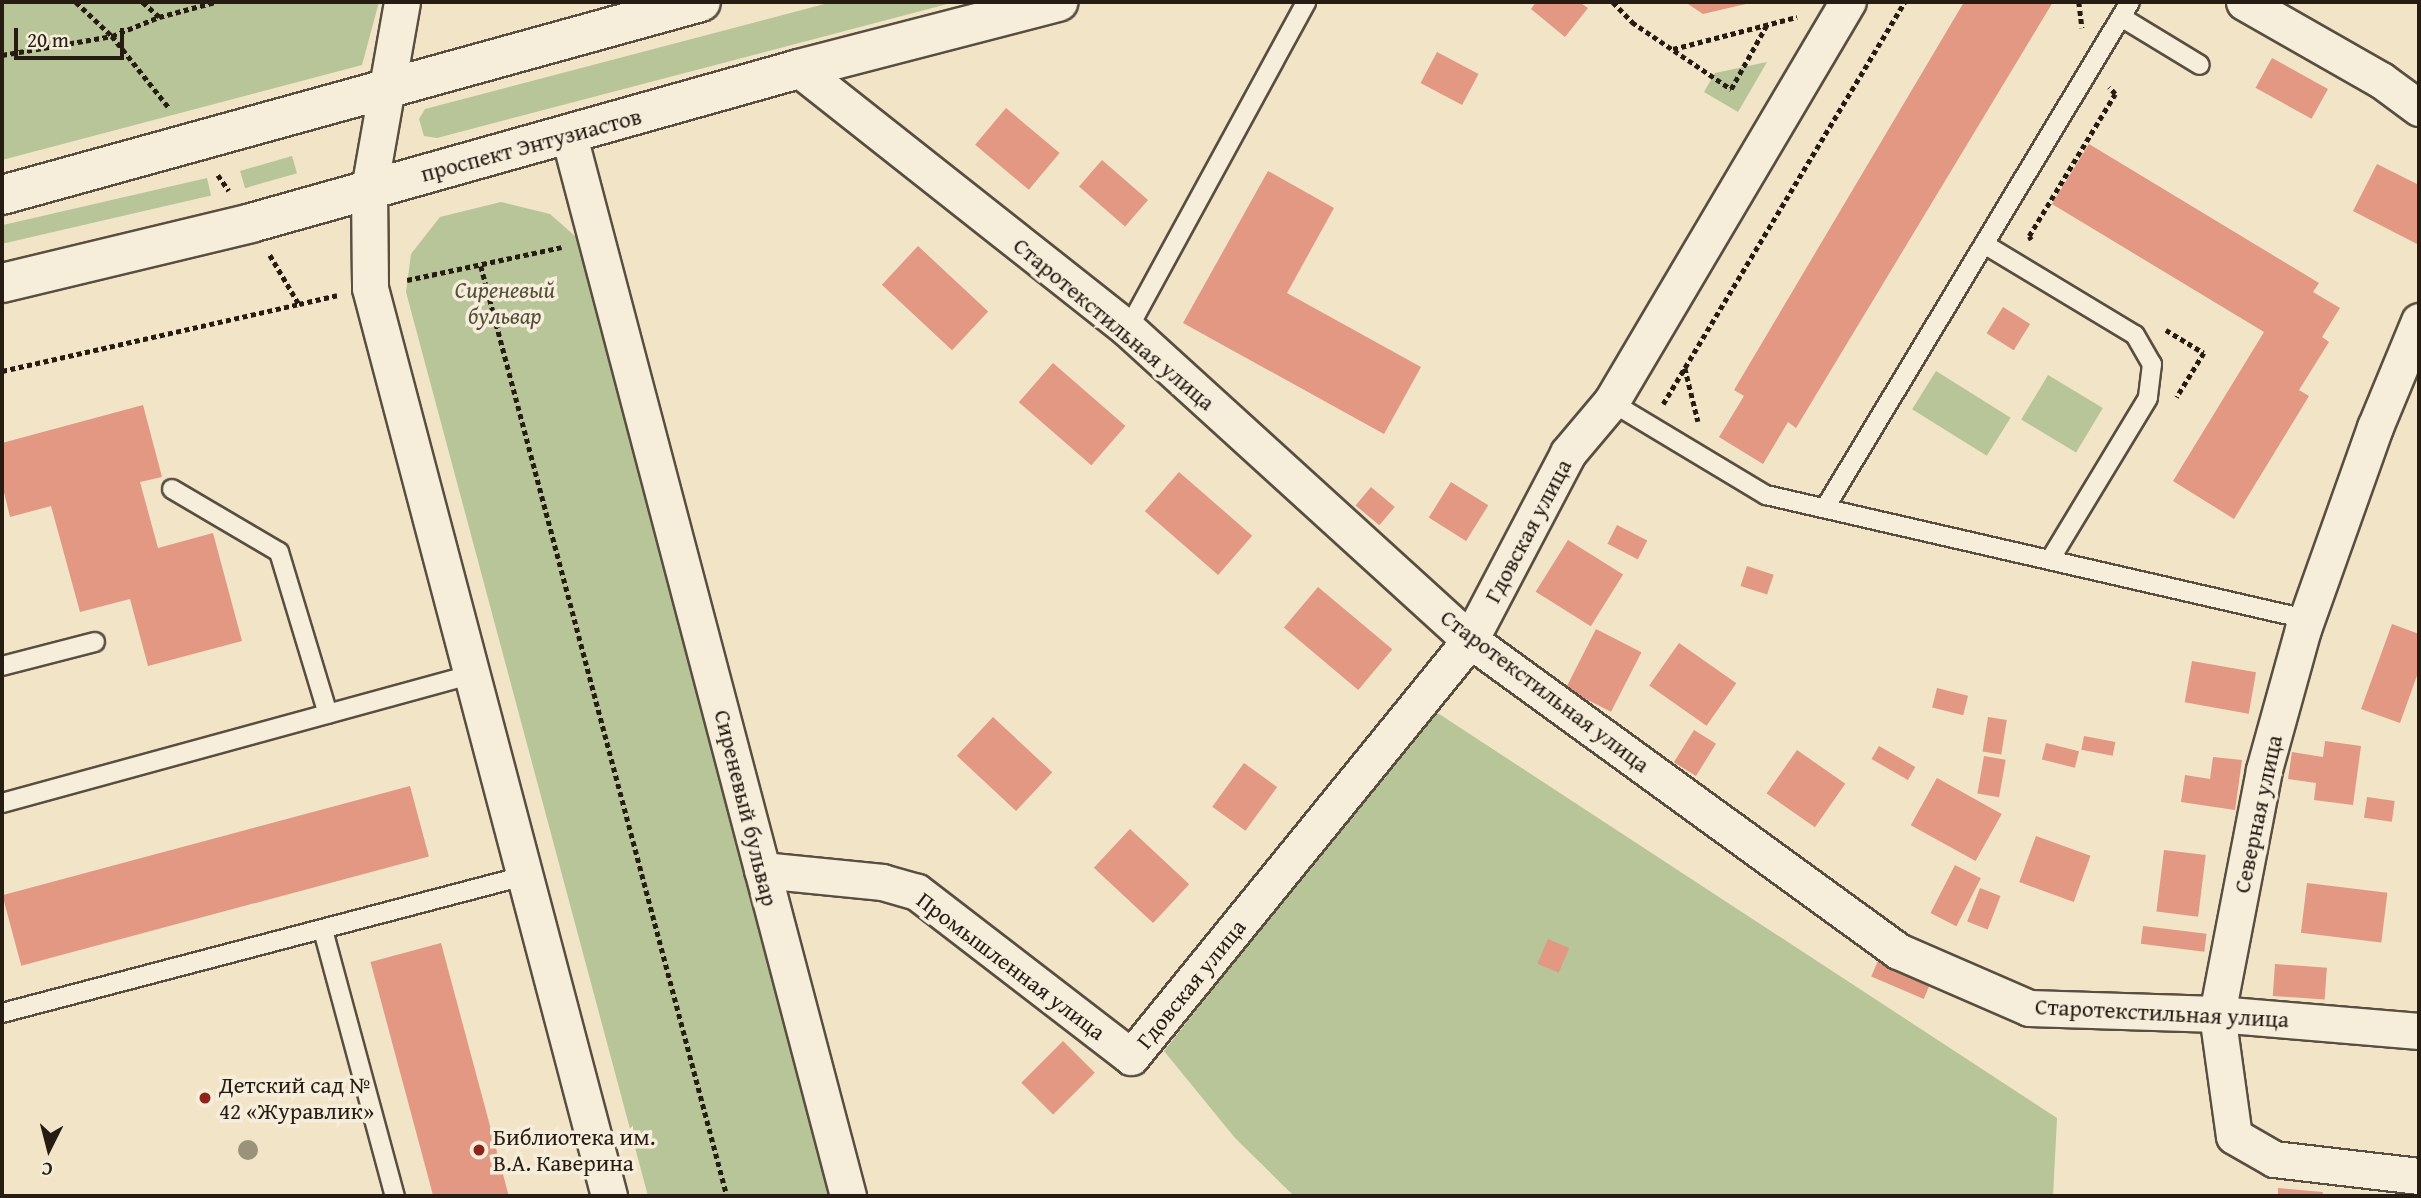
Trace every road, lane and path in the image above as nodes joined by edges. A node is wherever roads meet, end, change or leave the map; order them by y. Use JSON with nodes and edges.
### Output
{"nodes":[{"id":1,"x":142,"y":2,"type":"edge"},
{"id":2,"x":215,"y":2,"type":"edge"},
{"id":3,"x":402,"y":2,"type":"edge"},
{"id":4,"x":701,"y":2,"type":"edge"},
{"id":5,"x":1059,"y":2,"type":"edge"},
{"id":6,"x":1306,"y":2,"type":"edge"},
{"id":7,"x":1613,"y":2,"type":"edge"},
{"id":8,"x":1848,"y":2,"type":"edge"},
{"id":9,"x":1905,"y":2,"type":"edge"},
{"id":10,"x":2079,"y":2,"type":"edge"},
{"id":11,"x":2244,"y":2,"type":"edge"},
{"id":12,"x":2125,"y":9,"type":"edge"},
{"id":13,"x":159,"y":17,"type":"junction"},
{"id":14,"x":1795,"y":19,"type":"dead end"},
{"id":15,"x":1766,"y":26,"type":"junction"},
{"id":16,"x":2083,"y":39,"type":"dead end"},
{"id":17,"x":1672,"y":49,"type":"junction"},
{"id":18,"x":2,"y":55,"type":"edge"},
{"id":19,"x":2093,"y":63,"type":"junction"},
{"id":20,"x":2200,"y":65,"type":"dead end"},
{"id":21,"x":799,"y":69,"type":"junction"},
{"id":22,"x":383,"y":90,"type":"junction"},
{"id":23,"x":2419,"y":107,"type":"edge"},
{"id":24,"x":569,"y":136,"type":"junction"},
{"id":25,"x":369,"y":189,"type":"junction"},
{"id":26,"x":2,"y":195,"type":"edge"},
{"id":27,"x":2029,"y":236,"type":"dead end"},
{"id":28,"x":1984,"y":244,"type":"junction"},
{"id":29,"x":481,"y":266,"type":"dead end"},
{"id":30,"x":2,"y":283,"type":"edge"},
{"id":31,"x":299,"y":304,"type":"dead end"},
{"id":32,"x":2419,"y":321,"type":"edge"},
{"id":33,"x":1128,"y":329,"type":"junction"},
{"id":34,"x":1685,"y":368,"type":"junction"},
{"id":35,"x":2,"y":371,"type":"edge"},
{"id":36,"x":1611,"y":402,"type":"junction"},
{"id":37,"x":1650,"y":426,"type":"junction"},
{"id":38,"x":1700,"y":432,"type":"dead end"},
{"id":39,"x":172,"y":489,"type":"dead end"},
{"id":40,"x":1825,"y":508,"type":"junction"},
{"id":41,"x":2050,"y":561,"type":"junction"},
{"id":42,"x":2306,"y":619,"type":"junction"},
{"id":43,"x":1470,"y":640,"type":"junction"},
{"id":44,"x":95,"y":642,"type":"dead end"},
{"id":45,"x":2,"y":666,"type":"edge"},
{"id":46,"x":471,"y":676,"type":"junction"},
{"id":47,"x":328,"y":714,"type":"junction"},
{"id":48,"x":2,"y":803,"type":"edge"},
{"id":49,"x":762,"y":870,"type":"junction"},
{"id":50,"x":524,"y":876,"type":"junction"},
{"id":51,"x":323,"y":930,"type":"junction"},
{"id":52,"x":2,"y":1013,"type":"edge"},
{"id":53,"x":2217,"y":1014,"type":"junction"},
{"id":54,"x":2419,"y":1031,"type":"edge"},
{"id":55,"x":1131,"y":1057,"type":"joint"},
{"id":56,"x":2419,"y":1176,"type":"edge"},
{"id":57,"x":395,"y":1196,"type":"edge"},
{"id":58,"x":609,"y":1196,"type":"edge"},
{"id":59,"x":727,"y":1196,"type":"edge"},
{"id":60,"x":848,"y":1196,"type":"edge"}],
"edges":[{"from":1,"to":13,"type":"path"},
{"from":2,"to":13,"type":"path"},
{"from":3,"to":22,"type":"street"},
{"from":4,"to":22,"type":"main road"},
{"from":5,"to":21,"type":"main road","name":"проспект Энтузиастов"},
{"from":6,"to":33,"type":"lane"},
{"from":7,"to":17,"type":"path"},
{"from":8,"to":36,"type":"street","name":"Гдовская улица"},
{"from":9,"to":34,"type":"path"},
{"from":10,"to":16,"type":"path"},
{"from":11,"to":23,"type":"street"},
{"from":12,"to":19,"type":"lane"},
{"from":12,"to":20,"type":"lane"},
{"from":13,"to":18,"type":"path"},
{"from":14,"to":15,"type":"path"},
{"from":15,"to":17,"type":"path"},
{"from":15,"to":17,"type":"path"},
{"from":19,"to":27,"type":"path"},
{"from":19,"to":28,"type":"lane"},
{"from":21,"to":24,"type":"main road","name":"проспект Энтузиастов"},
{"from":21,"to":33,"type":"street","name":"Старотекстильная улица"},
{"from":22,"to":25,"type":"street"},
{"from":22,"to":26,"type":"main road"},
{"from":24,"to":25,"type":"main road","name":"проспект Энтузиастов"},
{"from":24,"to":49,"type":"street","name":"Сиреневый бульвар"},
{"from":25,"to":30,"type":"main road","name":"проспект Энтузиастов"},
{"from":25,"to":46,"type":"street"},
{"from":28,"to":40,"type":"lane"},
{"from":28,"to":41,"type":"lane"},
{"from":29,"to":59,"type":"path"},
{"from":31,"to":35,"type":"path"},
{"from":32,"to":42,"type":"street","name":"Северная улица"},
{"from":33,"to":43,"type":"street","name":"Старотекстильная улица"},
{"from":34,"to":37,"type":"path"},
{"from":34,"to":38,"type":"path"},
{"from":36,"to":37,"type":"lane"},
{"from":36,"to":43,"type":"street","name":"Гдовская улица"},
{"from":37,"to":40,"type":"lane"},
{"from":39,"to":47,"type":"lane"},
{"from":40,"to":41,"type":"lane"},
{"from":41,"to":42,"type":"lane"},
{"from":42,"to":53,"type":"street","name":"Северная улица"},
{"from":43,"to":53,"type":"street","name":"Старотекстильная улица"},
{"from":43,"to":55,"type":"street","name":"Гдовская улица"},
{"from":44,"to":45,"type":"lane"},
{"from":46,"to":47,"type":"lane"},
{"from":46,"to":50,"type":"street"},
{"from":47,"to":48,"type":"lane"},
{"from":49,"to":55,"type":"street","name":"Промышленная улица"},
{"from":49,"to":60,"type":"street","name":"Сиреневый бульвар"},
{"from":50,"to":51,"type":"lane"},
{"from":50,"to":58,"type":"street"},
{"from":51,"to":52,"type":"lane"},
{"from":51,"to":57,"type":"lane"},
{"from":53,"to":54,"type":"street","name":"Старотекстильная улица"},
{"from":53,"to":56,"type":"street","name":"Северная улица"}]}
